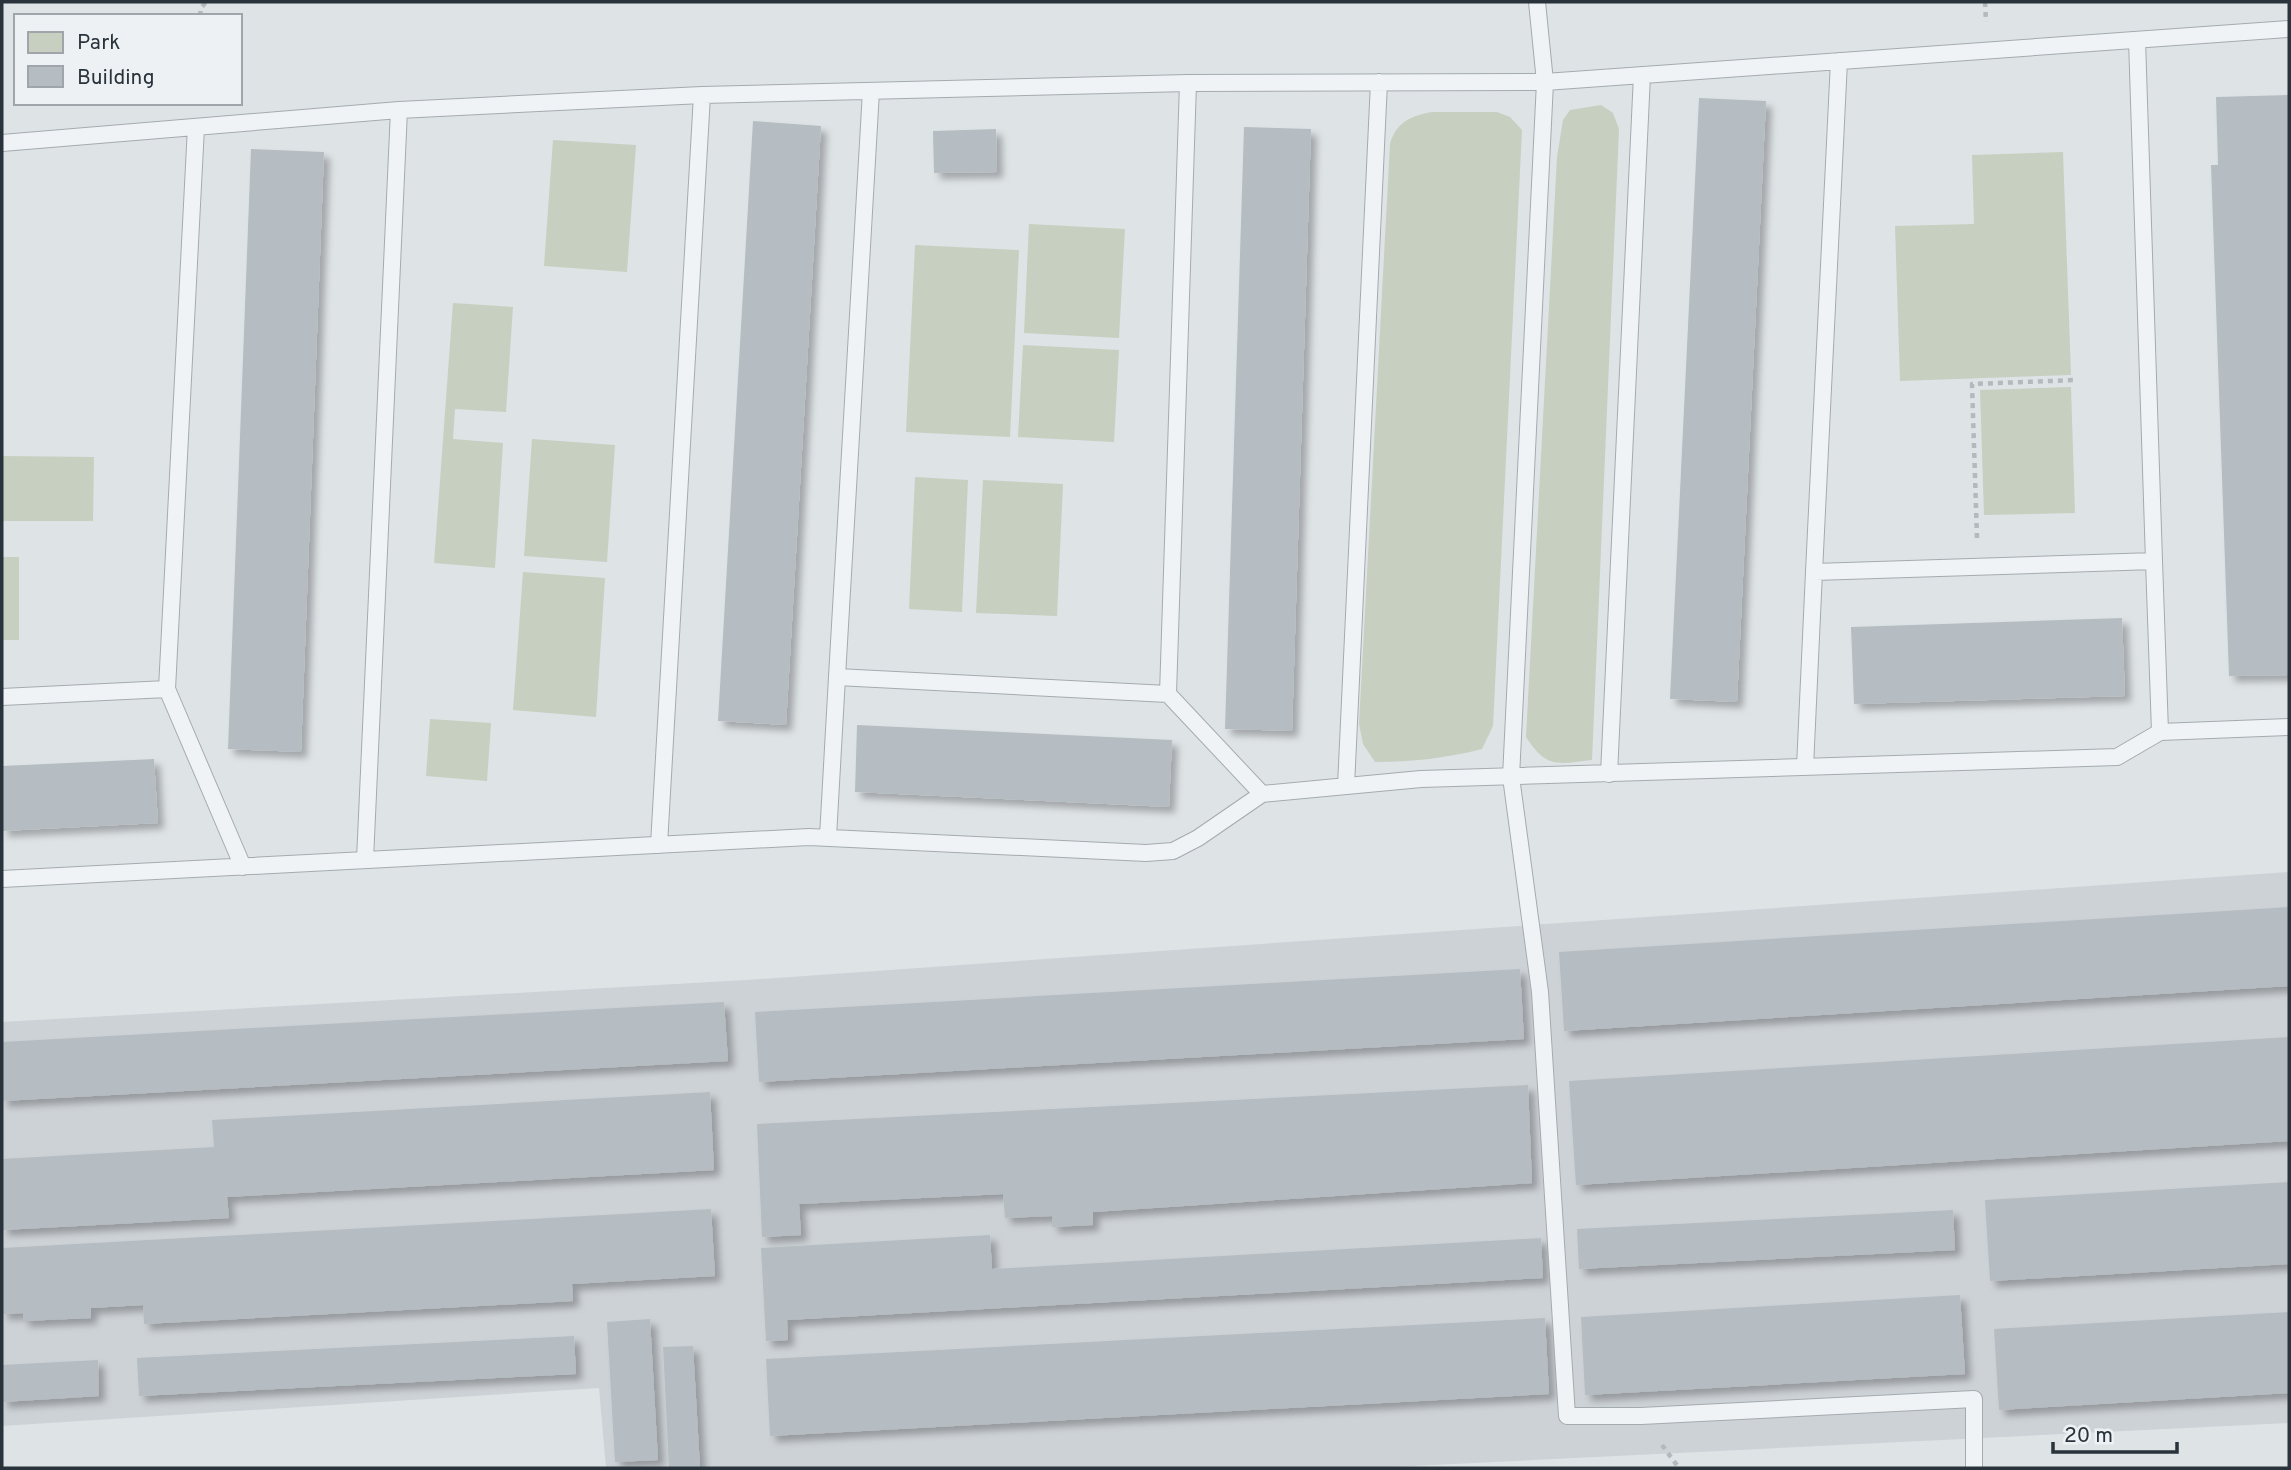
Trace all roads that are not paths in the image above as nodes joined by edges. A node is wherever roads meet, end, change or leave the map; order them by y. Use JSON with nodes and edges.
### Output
{"nodes":[{"id":1,"x":1537,"y":2,"type":"edge"},
{"id":2,"x":2289,"y":29,"type":"edge"},
{"id":3,"x":2137,"y":40,"type":"junction"},
{"id":4,"x":1839,"y":61,"type":"junction"},
{"id":5,"x":1642,"y":75,"type":"junction"},
{"id":6,"x":1379,"y":82,"type":"junction"},
{"id":7,"x":1545,"y":82,"type":"junction"},
{"id":8,"x":1188,"y":83,"type":"junction"},
{"id":9,"x":871,"y":91,"type":"junction"},
{"id":10,"x":702,"y":95,"type":"junction"},
{"id":11,"x":399,"y":110,"type":"junction"},
{"id":12,"x":196,"y":127,"type":"junction"},
{"id":13,"x":2,"y":142,"type":"edge"},
{"id":14,"x":2154,"y":561,"type":"junction"},
{"id":15,"x":1814,"y":572,"type":"junction"},
{"id":16,"x":837,"y":677,"type":"junction"},
{"id":17,"x":167,"y":689,"type":"junction"},
{"id":18,"x":1168,"y":694,"type":"junction"},
{"id":19,"x":2,"y":697,"type":"edge"},
{"id":20,"x":2289,"y":727,"type":"edge"},
{"id":21,"x":2160,"y":732,"type":"junction"},
{"id":22,"x":1805,"y":767,"type":"junction"},
{"id":23,"x":1609,"y":774,"type":"junction"},
{"id":24,"x":1511,"y":777,"type":"junction"},
{"id":25,"x":1346,"y":786,"type":"junction"},
{"id":26,"x":1262,"y":794,"type":"junction"},
{"id":27,"x":828,"y":837,"type":"junction"},
{"id":28,"x":659,"y":845,"type":"junction"},
{"id":29,"x":365,"y":860,"type":"junction"},
{"id":30,"x":243,"y":867,"type":"junction"},
{"id":31,"x":2,"y":880,"type":"edge"},
{"id":32,"x":1974,"y":1468,"type":"edge"}],
"edges":[{"from":1,"to":7,"type":"lane"},
{"from":2,"to":3,"type":"lane"},
{"from":3,"to":4,"type":"lane"},
{"from":3,"to":14,"type":"lane"},
{"from":4,"to":5,"type":"lane"},
{"from":4,"to":15,"type":"lane"},
{"from":5,"to":7,"type":"lane"},
{"from":5,"to":23,"type":"lane"},
{"from":6,"to":7,"type":"lane"},
{"from":6,"to":8,"type":"lane"},
{"from":6,"to":25,"type":"lane"},
{"from":7,"to":24,"type":"lane"},
{"from":8,"to":9,"type":"lane"},
{"from":8,"to":18,"type":"lane"},
{"from":9,"to":10,"type":"lane"},
{"from":9,"to":16,"type":"lane"},
{"from":10,"to":11,"type":"lane"},
{"from":10,"to":28,"type":"lane"},
{"from":11,"to":12,"type":"lane"},
{"from":11,"to":29,"type":"lane"},
{"from":12,"to":13,"type":"lane"},
{"from":12,"to":17,"type":"lane"},
{"from":14,"to":15,"type":"lane"},
{"from":14,"to":21,"type":"lane"},
{"from":15,"to":22,"type":"lane"},
{"from":16,"to":18,"type":"lane"},
{"from":16,"to":27,"type":"lane"},
{"from":17,"to":19,"type":"lane"},
{"from":17,"to":30,"type":"lane"},
{"from":18,"to":26,"type":"lane"},
{"from":20,"to":21,"type":"lane"},
{"from":21,"to":22,"type":"lane"},
{"from":22,"to":23,"type":"lane"},
{"from":23,"to":24,"type":"lane"},
{"from":24,"to":25,"type":"lane"},
{"from":24,"to":32,"type":"lane"},
{"from":25,"to":26,"type":"lane"},
{"from":26,"to":27,"type":"lane"},
{"from":27,"to":28,"type":"lane"},
{"from":28,"to":29,"type":"lane"},
{"from":29,"to":30,"type":"lane"},
{"from":30,"to":31,"type":"lane"}]}
